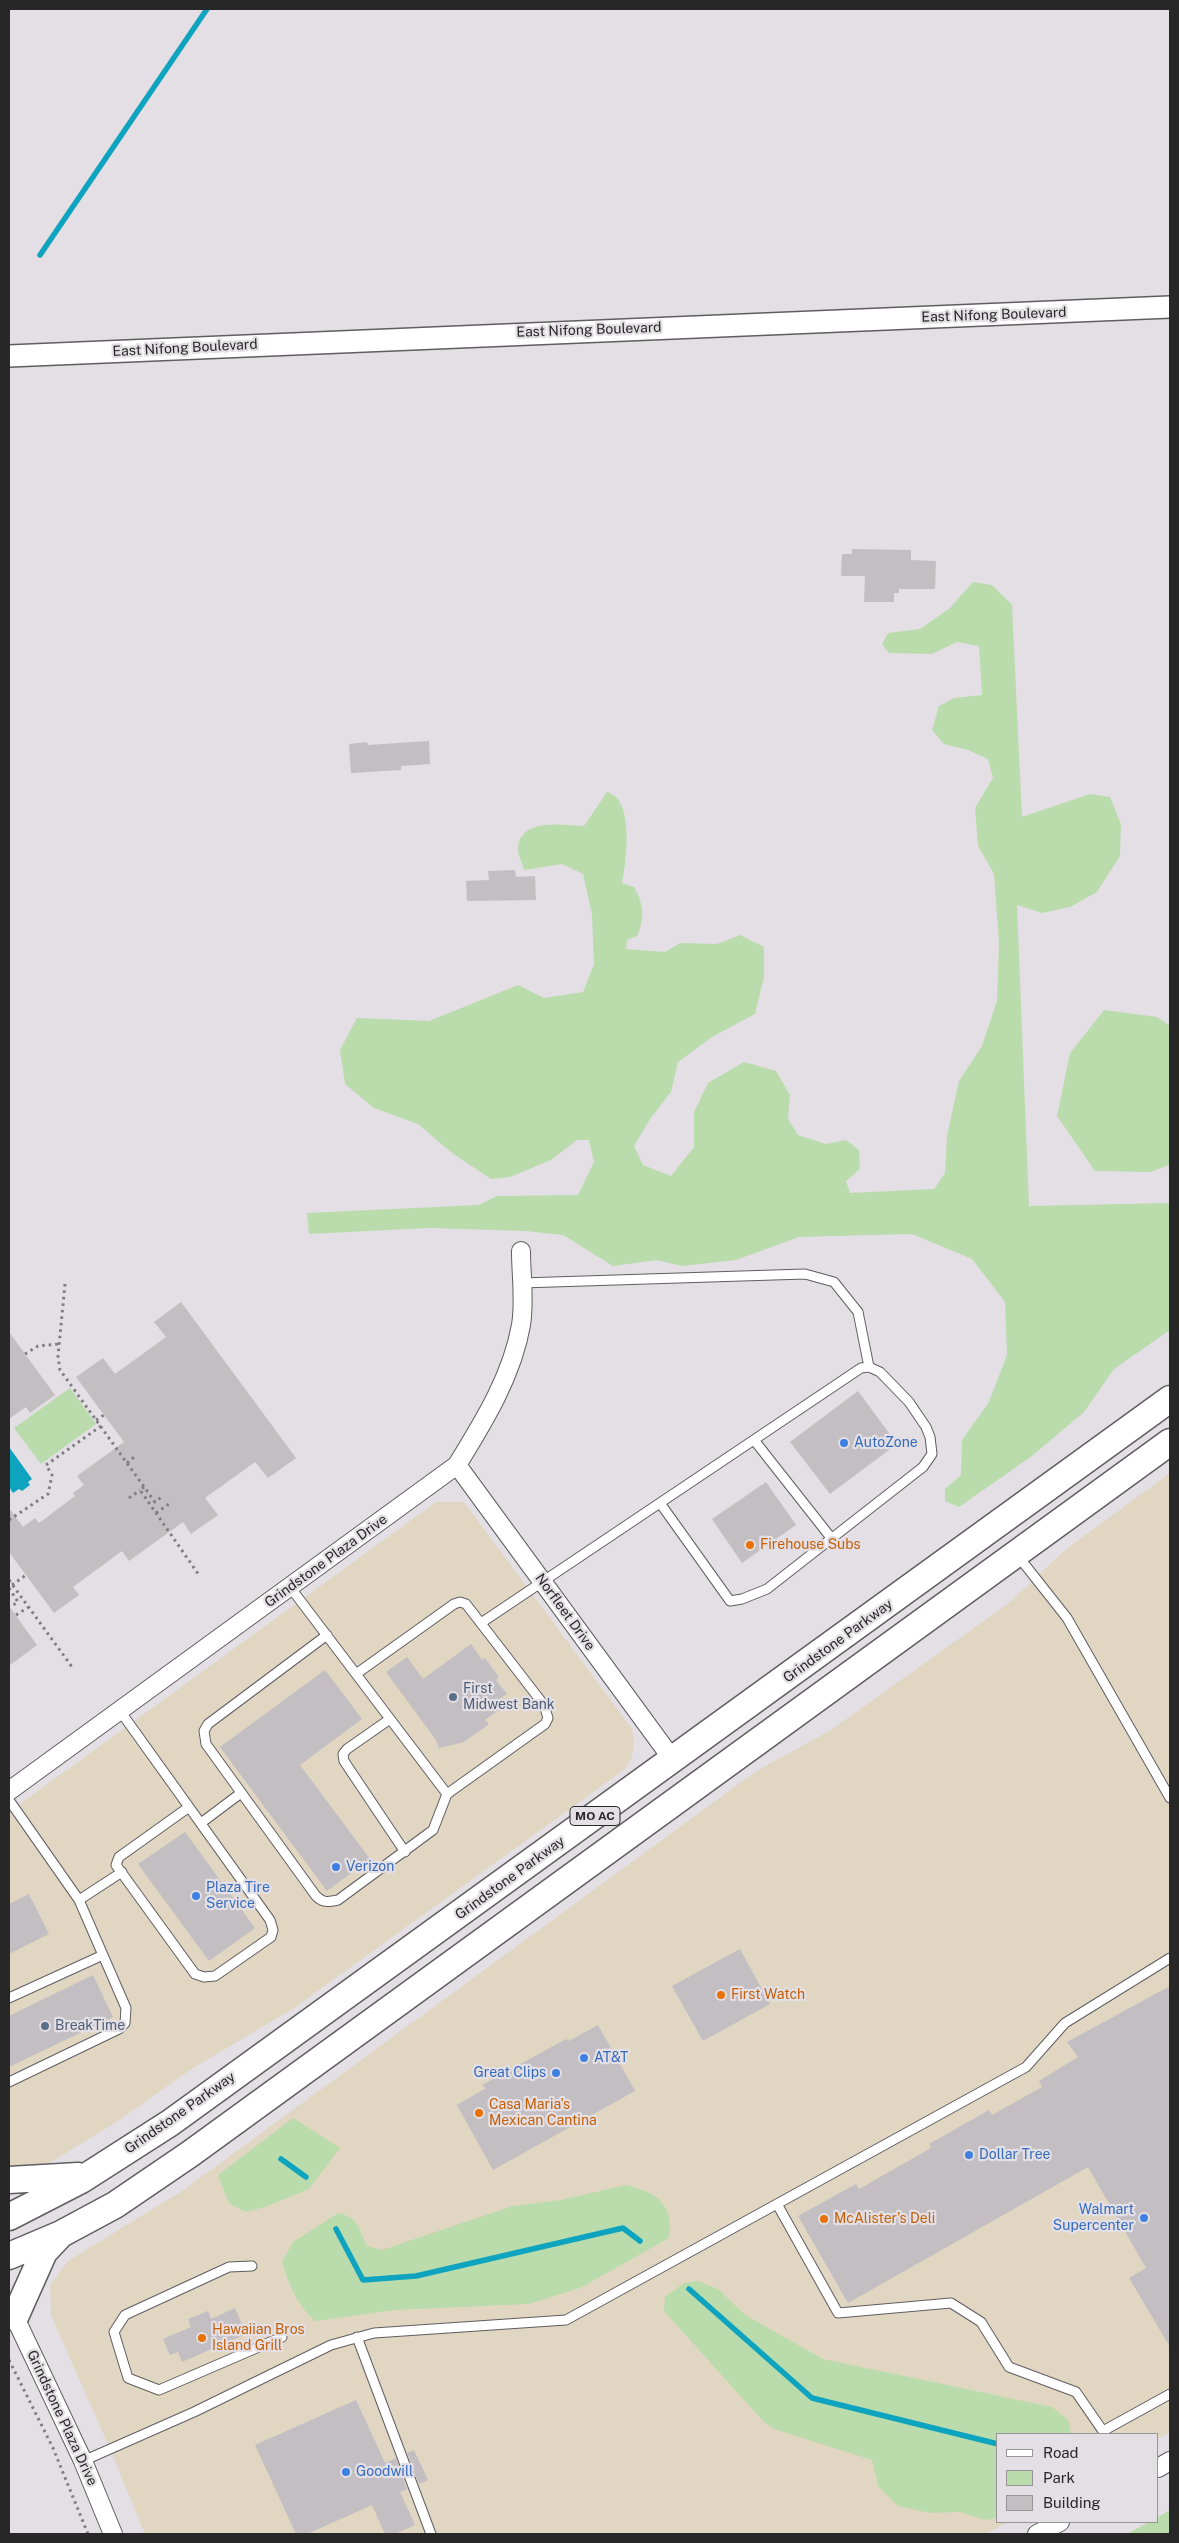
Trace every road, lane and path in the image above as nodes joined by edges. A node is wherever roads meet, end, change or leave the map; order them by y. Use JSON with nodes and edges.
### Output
{"nodes":[{"id":1,"x":1170,"y":307,"type":"edge"},
{"id":2,"x":9,"y":356,"type":"edge"},
{"id":3,"x":521,"y":1251,"type":"dead end"},
{"id":4,"x":521,"y":1283,"type":"junction"},
{"id":5,"x":65,"y":1284,"type":"dead end"},
{"id":6,"x":59,"y":1344,"type":"junction"},
{"id":7,"x":25,"y":1354,"type":"dead end"},
{"id":8,"x":869,"y":1367,"type":"junction"},
{"id":9,"x":1170,"y":1399,"type":"edge"},
{"id":10,"x":104,"y":1415,"type":"dead end"},
{"id":11,"x":96,"y":1420,"type":"junction"},
{"id":12,"x":101,"y":1426,"type":"junction"},
{"id":13,"x":754,"y":1440,"type":"junction"},
{"id":14,"x":1170,"y":1442,"type":"edge"},
{"id":15,"x":134,"y":1457,"type":"dead end"},
{"id":16,"x":127,"y":1463,"type":"junction"},
{"id":17,"x":458,"y":1465,"type":"junction"},
{"id":18,"x":144,"y":1487,"type":"junction"},
{"id":19,"x":140,"y":1490,"type":"junction"},
{"id":20,"x":163,"y":1496,"type":"dead end"},
{"id":21,"x":129,"y":1498,"type":"dead end"},
{"id":22,"x":660,"y":1503,"type":"junction"},
{"id":23,"x":169,"y":1504,"type":"dead end"},
{"id":24,"x":156,"y":1513,"type":"junction"},
{"id":25,"x":9,"y":1520,"type":"edge"},
{"id":26,"x":832,"y":1539,"type":"junction"},
{"id":27,"x":1016,"y":1554,"type":"junction"},
{"id":28,"x":26,"y":1575,"type":"dead end"},
{"id":29,"x":199,"y":1575,"type":"dead end"},
{"id":30,"x":9,"y":1580,"type":"edge"},
{"id":31,"x":542,"y":1581,"type":"junction"},
{"id":32,"x":10,"y":1586,"type":"edge"},
{"id":33,"x":290,"y":1587,"type":"junction"},
{"id":34,"x":10,"y":1607,"type":"edge"},
{"id":35,"x":29,"y":1607,"type":"junction"},
{"id":36,"x":16,"y":1615,"type":"dead end"},
{"id":37,"x":481,"y":1622,"type":"junction"},
{"id":38,"x":327,"y":1635,"type":"junction"},
{"id":39,"x":72,"y":1667,"type":"dead end"},
{"id":40,"x":356,"y":1674,"type":"junction"},
{"id":41,"x":120,"y":1711,"type":"junction"},
{"id":42,"x":390,"y":1719,"type":"junction"},
{"id":43,"x":673,"y":1760,"type":"junction"},
{"id":44,"x":9,"y":1791,"type":"edge"},
{"id":45,"x":242,"y":1793,"type":"junction"},
{"id":46,"x":447,"y":1794,"type":"junction"},
{"id":47,"x":1170,"y":1798,"type":"edge"},
{"id":48,"x":9,"y":1800,"type":"edge"},
{"id":49,"x":189,"y":1807,"type":"junction"},
{"id":50,"x":201,"y":1824,"type":"junction"},
{"id":51,"x":405,"y":1852,"type":"junction"},
{"id":52,"x":122,"y":1872,"type":"junction"},
{"id":53,"x":79,"y":1900,"type":"junction"},
{"id":54,"x":103,"y":1955,"type":"junction"},
{"id":55,"x":1170,"y":1958,"type":"edge"},
{"id":56,"x":9,"y":1998,"type":"edge"},
{"id":57,"x":9,"y":2082,"type":"edge"},
{"id":58,"x":89,"y":2175,"type":"junction"},
{"id":59,"x":9,"y":2180,"type":"edge"},
{"id":60,"x":777,"y":2204,"type":"junction"},
{"id":61,"x":9,"y":2217,"type":"edge"},
{"id":62,"x":61,"y":2234,"type":"junction"},
{"id":63,"x":9,"y":2256,"type":"edge"},
{"id":64,"x":252,"y":2266,"type":"dead end"},
{"id":65,"x":11,"y":2312,"type":"edge"},
{"id":66,"x":282,"y":2337,"type":"dead end"},
{"id":67,"x":357,"y":2337,"type":"junction"},
{"id":68,"x":9,"y":2360,"type":"edge"},
{"id":69,"x":1170,"y":2394,"type":"edge"},
{"id":70,"x":1104,"y":2433,"type":"edge"},
{"id":71,"x":83,"y":2461,"type":"junction"},
{"id":72,"x":1170,"y":2461,"type":"edge"},
{"id":73,"x":1159,"y":2467,"type":"edge"},
{"id":74,"x":1058,"y":2523,"type":"edge"},
{"id":75,"x":88,"y":2534,"type":"edge"},
{"id":76,"x":113,"y":2534,"type":"edge"},
{"id":77,"x":431,"y":2534,"type":"edge"},
{"id":78,"x":1037,"y":2534,"type":"edge"}],
"edges":[{"from":1,"to":2,"type":"street","name":"East Nifong Boulevard"},
{"from":3,"to":4,"type":"street","name":"Grindstone Plaza Drive"},
{"from":4,"to":8,"type":"lane"},
{"from":4,"to":17,"type":"street","name":"Grindstone Plaza Drive"},
{"from":5,"to":6,"type":"path"},
{"from":6,"to":7,"type":"path"},
{"from":6,"to":11,"type":"path"},
{"from":8,"to":13,"type":"lane"},
{"from":8,"to":26,"type":"lane"},
{"from":9,"to":43,"type":"main road","name":"Grindstone Parkway","number":"MO AC"},
{"from":10,"to":11,"type":"path"},
{"from":11,"to":12,"type":"path"},
{"from":12,"to":16,"type":"path"},
{"from":12,"to":25,"type":"path"},
{"from":13,"to":22,"type":"lane"},
{"from":13,"to":26,"type":"lane"},
{"from":14,"to":27,"type":"main road","number":"MO AC"},
{"from":15,"to":16,"type":"path"},
{"from":16,"to":18,"type":"path"},
{"from":17,"to":31,"type":"street","name":"Norfleet Drive"},
{"from":17,"to":33,"type":"street","name":"Grindstone Plaza Drive"},
{"from":18,"to":19,"type":"path"},
{"from":18,"to":20,"type":"path"},
{"from":19,"to":21,"type":"path"},
{"from":19,"to":24,"type":"path"},
{"from":22,"to":26,"type":"lane"},
{"from":22,"to":31,"type":"lane"},
{"from":23,"to":24,"type":"path"},
{"from":24,"to":29,"type":"path"},
{"from":27,"to":47,"type":"lane"},
{"from":27,"to":62,"type":"main road","number":"MO AC"},
{"from":28,"to":32,"type":"path"},
{"from":30,"to":32,"type":"path"},
{"from":31,"to":37,"type":"lane"},
{"from":31,"to":43,"type":"street","name":"Norfleet Drive"},
{"from":32,"to":34,"type":"path"},
{"from":32,"to":35,"type":"path"},
{"from":33,"to":38,"type":"lane"},
{"from":33,"to":41,"type":"street","name":"Grindstone Plaza Drive"},
{"from":35,"to":36,"type":"path"},
{"from":35,"to":39,"type":"path"},
{"from":37,"to":40,"type":"lane"},
{"from":37,"to":46,"type":"lane"},
{"from":38,"to":40,"type":"lane"},
{"from":38,"to":45,"type":"lane"},
{"from":40,"to":42,"type":"lane"},
{"from":41,"to":44,"type":"street","name":"Grindstone Plaza Drive"},
{"from":41,"to":49,"type":"lane"},
{"from":42,"to":46,"type":"lane"},
{"from":42,"to":51,"type":"lane"},
{"from":43,"to":58,"type":"main road","name":"Grindstone Parkway","number":"MO AC"},
{"from":45,"to":50,"type":"lane"},
{"from":45,"to":51,"type":"lane"},
{"from":46,"to":51,"type":"lane"},
{"from":48,"to":53,"type":"lane"},
{"from":49,"to":50,"type":"lane"},
{"from":49,"to":52,"type":"lane"},
{"from":50,"to":52,"type":"lane"},
{"from":52,"to":53,"type":"lane"},
{"from":53,"to":54,"type":"lane"},
{"from":54,"to":56,"type":"lane"},
{"from":54,"to":57,"type":"lane"},
{"from":55,"to":60,"type":"lane"},
{"from":58,"to":59,"type":"main road"},
{"from":58,"to":61,"type":"main road","name":"Grindstone Parkway","number":"MO AC"},
{"from":60,"to":67,"type":"lane"},
{"from":60,"to":70,"type":"lane"},
{"from":62,"to":63,"type":"main road","number":"MO AC"},
{"from":62,"to":65,"type":"main road"},
{"from":64,"to":66,"type":"lane"},
{"from":65,"to":71,"type":"street","name":"Grindstone Plaza Drive"},
{"from":67,"to":71,"type":"lane"},
{"from":67,"to":77,"type":"lane"},
{"from":68,"to":75,"type":"path"},
{"from":69,"to":70,"type":"lane"},
{"from":71,"to":76,"type":"street","name":"Grindstone Plaza Drive"},
{"from":72,"to":73,"type":"street"},
{"from":74,"to":78,"type":"street"}]}
